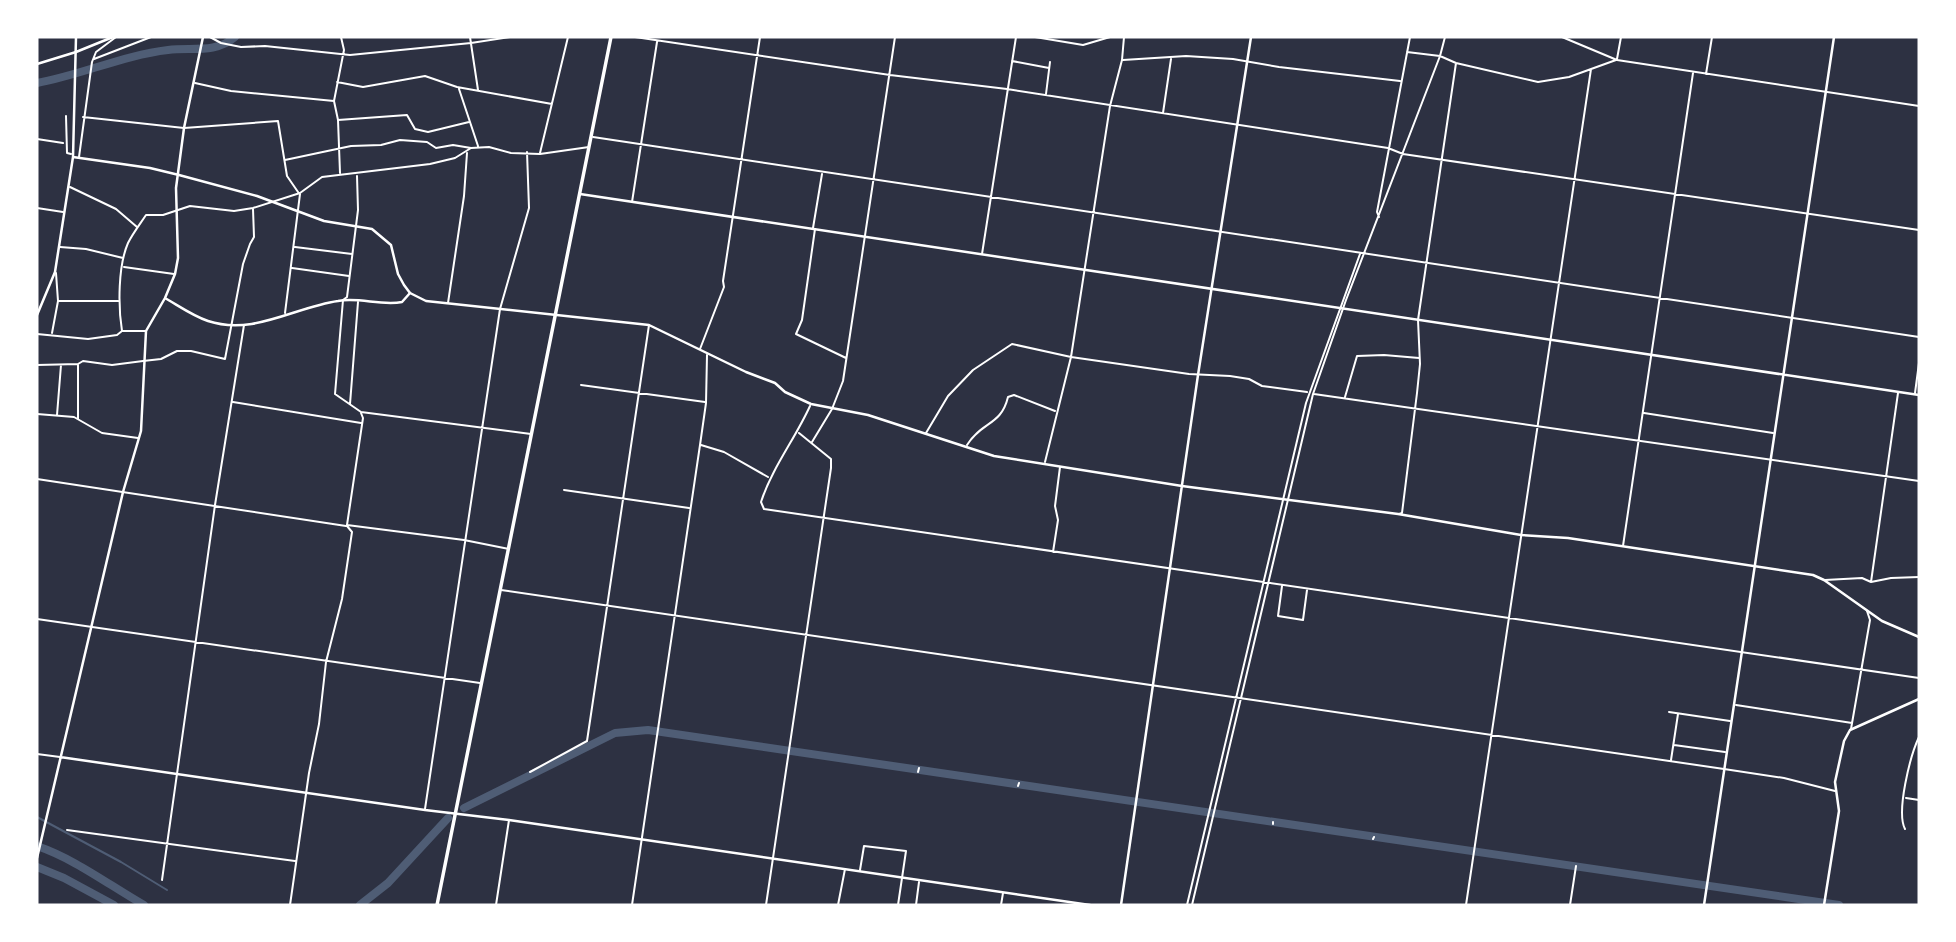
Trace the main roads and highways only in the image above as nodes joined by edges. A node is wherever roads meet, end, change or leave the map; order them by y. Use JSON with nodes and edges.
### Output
{"nodes":[{"id":1,"x":611,"y":37,"type":"edge"},
{"id":2,"x":437,"y":905,"type":"edge"}],
"edges":[{"from":1,"to":2,"type":"highway"}]}
